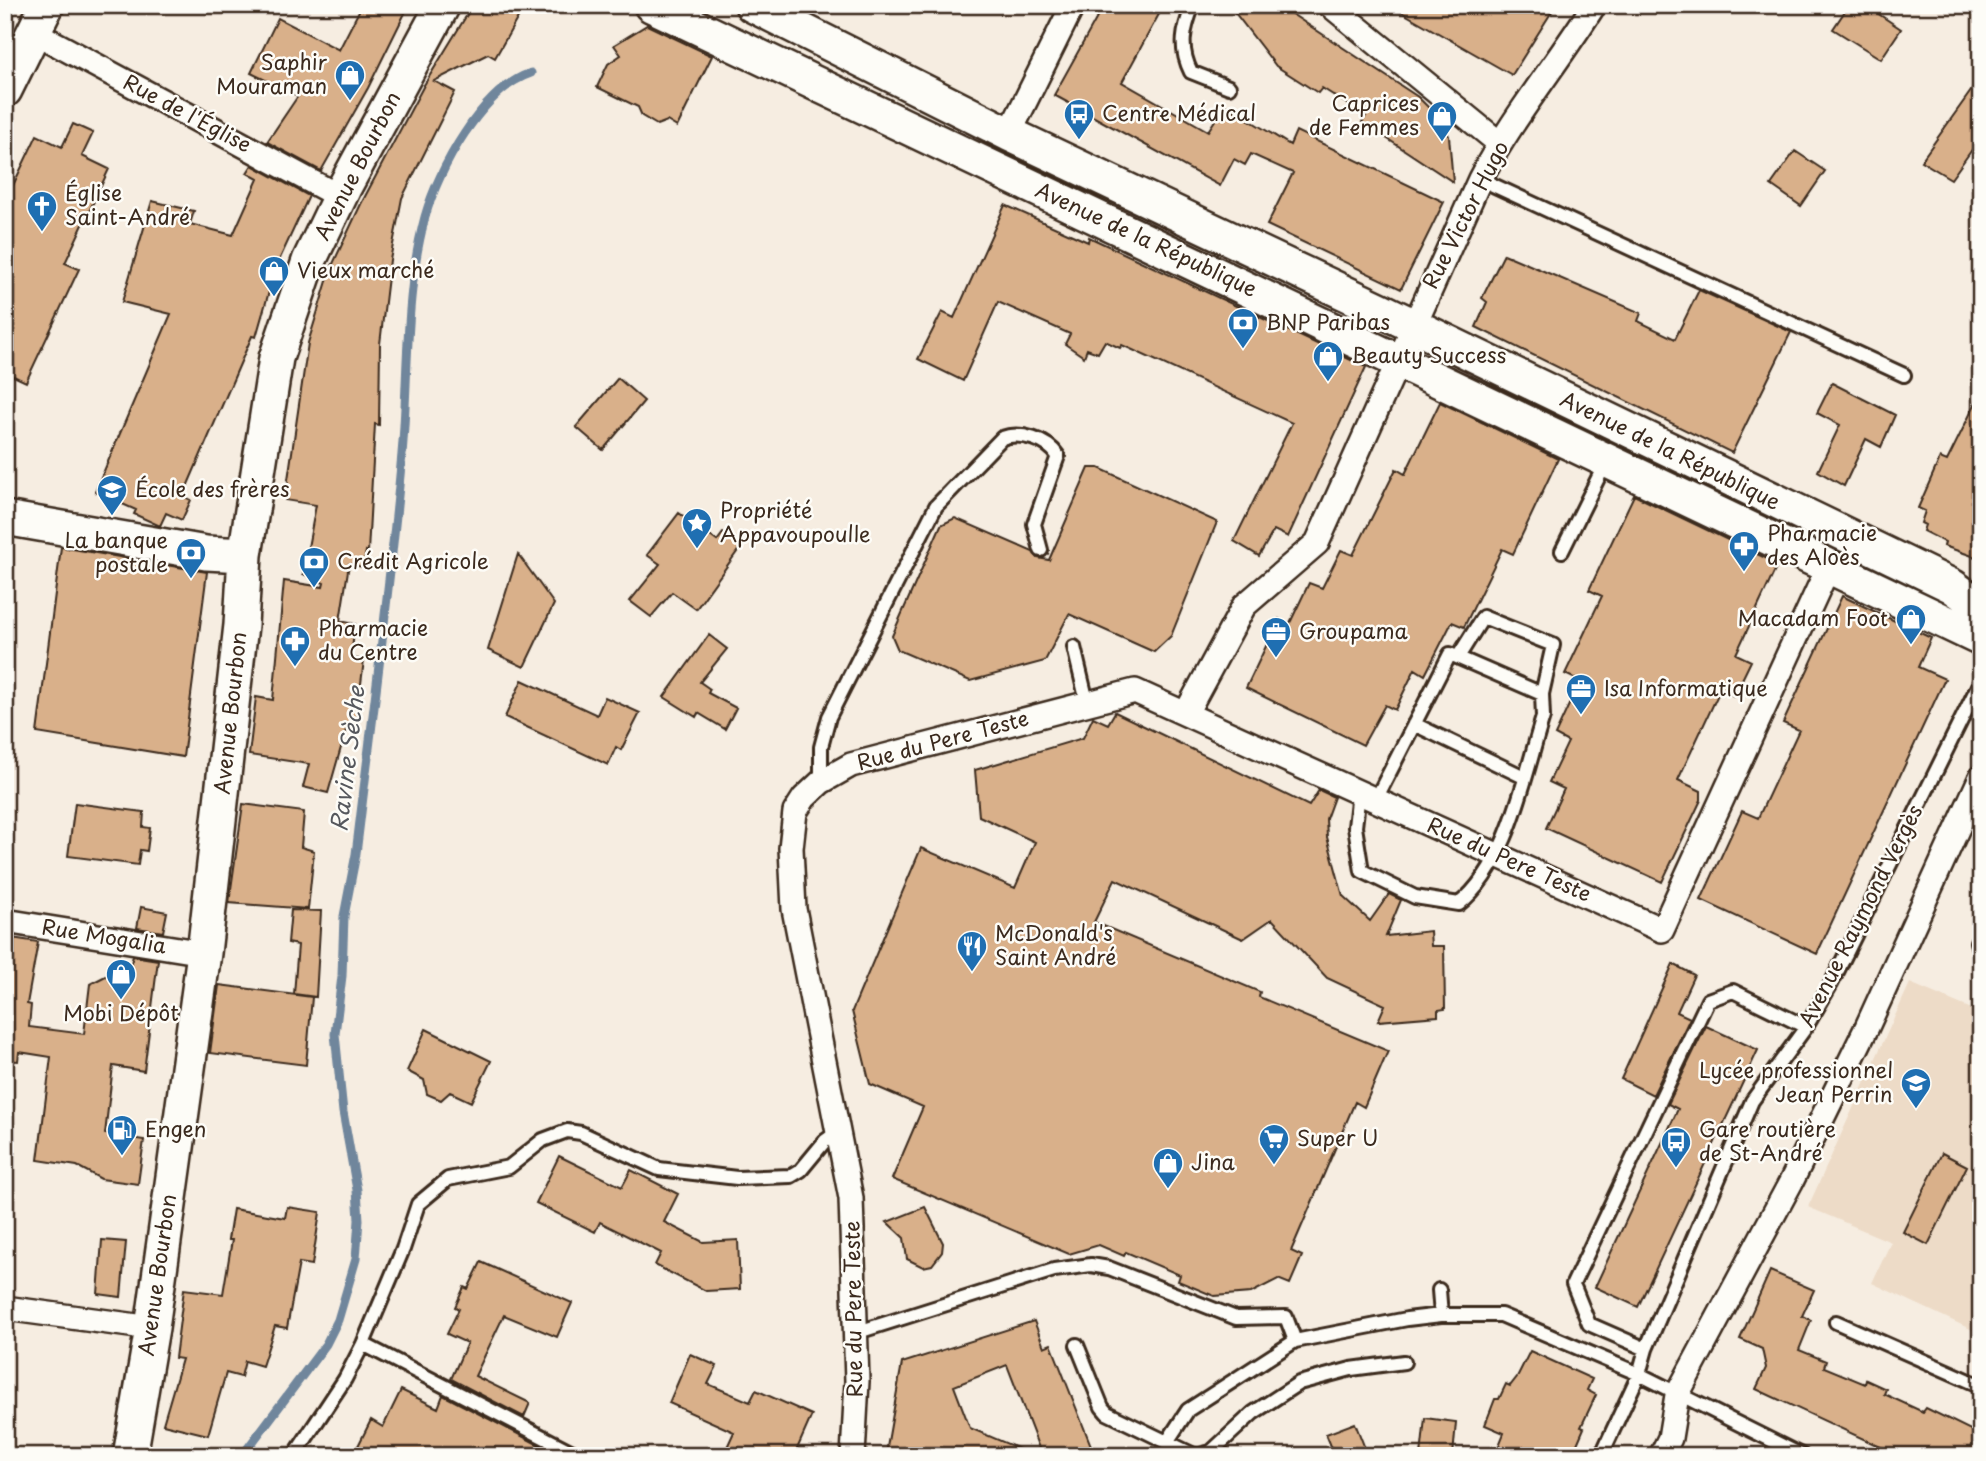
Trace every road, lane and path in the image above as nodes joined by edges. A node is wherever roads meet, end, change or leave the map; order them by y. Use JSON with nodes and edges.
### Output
{"nodes":[{"id":1,"x":443,"y":5,"type":"edge"},
{"id":2,"x":651,"y":5,"type":"edge"},
{"id":3,"x":752,"y":5,"type":"edge"},
{"id":4,"x":1073,"y":5,"type":"edge"},
{"id":5,"x":1193,"y":5,"type":"edge"},
{"id":6,"x":1330,"y":5,"type":"edge"},
{"id":7,"x":1594,"y":5,"type":"edge"},
{"id":8,"x":41,"y":19,"type":"edge"},
{"id":9,"x":1228,"y":88,"type":"dead end"},
{"id":10,"x":5,"y":90,"type":"edge"},
{"id":11,"x":1525,"y":110,"type":"junction"},
{"id":12,"x":1471,"y":119,"type":"junction"},
{"id":13,"x":1009,"y":134,"type":"junction"},
{"id":14,"x":1499,"y":143,"type":"junction"},
{"id":15,"x":1480,"y":178,"type":"junction"},
{"id":16,"x":340,"y":197,"type":"junction"},
{"id":17,"x":1414,"y":328,"type":"junction"},
{"id":18,"x":1398,"y":362,"type":"junction"},
{"id":19,"x":1904,"y":374,"type":"dead end"},
{"id":20,"x":1606,"y":461,"type":"junction"},
{"id":21,"x":5,"y":518,"type":"edge"},
{"id":22,"x":1041,"y":550,"type":"dead end"},
{"id":23,"x":1562,"y":551,"type":"dead end"},
{"id":24,"x":245,"y":555,"type":"junction"},
{"id":25,"x":1833,"y":567,"type":"junction"},
{"id":26,"x":1981,"y":607,"type":"edge"},
{"id":27,"x":1981,"y":639,"type":"edge"},
{"id":28,"x":1074,"y":647,"type":"dead end"},
{"id":29,"x":1458,"y":657,"type":"junction"},
{"id":30,"x":1981,"y":680,"type":"edge"},
{"id":31,"x":1542,"y":694,"type":"junction"},
{"id":32,"x":1087,"y":702,"type":"junction"},
{"id":33,"x":1186,"y":713,"type":"junction"},
{"id":34,"x":1414,"y":724,"type":"junction"},
{"id":35,"x":1524,"y":777,"type":"junction"},
{"id":36,"x":1981,"y":777,"type":"edge"},
{"id":37,"x":821,"y":782,"type":"junction"},
{"id":38,"x":1367,"y":795,"type":"junction"},
{"id":39,"x":1498,"y":855,"type":"junction"},
{"id":40,"x":5,"y":921,"type":"edge"},
{"id":41,"x":1981,"y":934,"type":"edge"},
{"id":42,"x":204,"y":953,"type":"junction"},
{"id":43,"x":1981,"y":956,"type":"edge"},
{"id":44,"x":1806,"y":1027,"type":"junction"},
{"id":45,"x":839,"y":1130,"type":"junction"},
{"id":46,"x":1439,"y":1290,"type":"dead end"},
{"id":47,"x":5,"y":1308,"type":"edge"},
{"id":48,"x":1441,"y":1315,"type":"junction"},
{"id":49,"x":1836,"y":1322,"type":"dead end"},
{"id":50,"x":152,"y":1328,"type":"junction"},
{"id":51,"x":855,"y":1333,"type":"junction"},
{"id":52,"x":1295,"y":1341,"type":"junction"},
{"id":53,"x":363,"y":1344,"type":"junction"},
{"id":54,"x":1077,"y":1345,"type":"dead end"},
{"id":55,"x":1646,"y":1349,"type":"junction"},
{"id":56,"x":1404,"y":1362,"type":"dead end"},
{"id":57,"x":1639,"y":1374,"type":"junction"},
{"id":58,"x":1981,"y":1386,"type":"edge"},
{"id":59,"x":1677,"y":1395,"type":"junction"},
{"id":60,"x":1167,"y":1442,"type":"junction"},
{"id":61,"x":130,"y":1456,"type":"edge"},
{"id":62,"x":294,"y":1456,"type":"edge"},
{"id":63,"x":580,"y":1456,"type":"edge"},
{"id":64,"x":853,"y":1456,"type":"edge"},
{"id":65,"x":1197,"y":1456,"type":"edge"},
{"id":66,"x":1601,"y":1456,"type":"edge"},
{"id":67,"x":1661,"y":1456,"type":"edge"},
{"id":68,"x":1803,"y":1456,"type":"edge"}],
"edges":[{"from":1,"to":16,"type":"main road","name":"Avenue Bourbon"},
{"from":2,"to":18,"type":"main road","name":"Avenue de la République"},
{"from":3,"to":13,"type":"main road","name":"Avenue de la République"},
{"from":4,"to":13,"type":"street"},
{"from":5,"to":9,"type":"lane"},
{"from":6,"to":12,"type":"street"},
{"from":7,"to":11,"type":"street","name":"Rue Victor Hugo"},
{"from":8,"to":10,"type":"main road"},
{"from":8,"to":16,"type":"street","name":"Rue de l'Église"},
{"from":11,"to":12,"type":"street"},
{"from":11,"to":14,"type":"street","name":"Rue Victor Hugo"},
{"from":12,"to":14,"type":"street"},
{"from":13,"to":17,"type":"main road","name":"Avenue de la République"},
{"from":14,"to":15,"type":"street","name":"Rue Victor Hugo"},
{"from":15,"to":17,"type":"street","name":"Rue Victor Hugo"},
{"from":15,"to":19,"type":"lane"},
{"from":16,"to":24,"type":"main road","name":"Avenue Bourbon"},
{"from":17,"to":18,"type":"street","name":"Rue Victor Hugo"},
{"from":17,"to":26,"type":"main road","name":"Avenue de la République"},
{"from":18,"to":20,"type":"main road","name":"Avenue de la République"},
{"from":18,"to":33,"type":"street","name":"Rue Victor Hugo"},
{"from":20,"to":23,"type":"lane"},
{"from":20,"to":25,"type":"main road","name":"Avenue de la République"},
{"from":21,"to":24,"type":"main road"},
{"from":22,"to":37,"type":"lane"},
{"from":24,"to":42,"type":"main road","name":"Avenue Bourbon"},
{"from":25,"to":27,"type":"main road","name":"Avenue de la République"},
{"from":25,"to":39,"type":"street","name":"Rue du Pere Teste"},
{"from":28,"to":32,"type":"lane"},
{"from":29,"to":31,"type":"lane"},
{"from":29,"to":31,"type":"lane"},
{"from":29,"to":34,"type":"lane"},
{"from":30,"to":44,"type":"lane","name":"Avenue Raymond Vergès"},
{"from":31,"to":35,"type":"lane"},
{"from":32,"to":33,"type":"street","name":"Rue du Pere Teste"},
{"from":32,"to":37,"type":"street","name":"Rue du Pere Teste"},
{"from":33,"to":38,"type":"street","name":"Rue du Pere Teste"},
{"from":34,"to":35,"type":"lane"},
{"from":34,"to":38,"type":"lane"},
{"from":35,"to":39,"type":"lane"},
{"from":36,"to":59,"type":"street"},
{"from":37,"to":45,"type":"street","name":"Rue du Pere Teste"},
{"from":38,"to":39,"type":"street","name":"Rue du Pere Teste"},
{"from":38,"to":39,"type":"lane"},
{"from":40,"to":42,"type":"street","name":"Rue Mogalia"},
{"from":41,"to":43,"type":"lane"},
{"from":42,"to":50,"type":"main road","name":"Avenue Bourbon"},
{"from":44,"to":55,"type":"lane","name":"Avenue Raymond Vergès"},
{"from":44,"to":55,"type":"lane"},
{"from":45,"to":51,"type":"street","name":"Rue du Pere Teste"},
{"from":45,"to":53,"type":"lane"},
{"from":46,"to":48,"type":"lane"},
{"from":47,"to":50,"type":"street"},
{"from":48,"to":52,"type":"lane"},
{"from":48,"to":57,"type":"lane"},
{"from":49,"to":58,"type":"lane"},
{"from":50,"to":61,"type":"main road","name":"Avenue Bourbon"},
{"from":51,"to":52,"type":"lane"},
{"from":51,"to":64,"type":"street","name":"Rue du Pere Teste"},
{"from":52,"to":60,"type":"lane"},
{"from":53,"to":62,"type":"lane"},
{"from":53,"to":63,"type":"lane"},
{"from":54,"to":60,"type":"lane"},
{"from":55,"to":57,"type":"lane","name":"Avenue Raymond Vergès"},
{"from":56,"to":65,"type":"lane"},
{"from":57,"to":59,"type":"lane"},
{"from":57,"to":66,"type":"lane","name":"Avenue Raymond Vergès"},
{"from":59,"to":67,"type":"street"},
{"from":59,"to":68,"type":"lane"},
{"from":60,"to":65,"type":"lane"}]}
